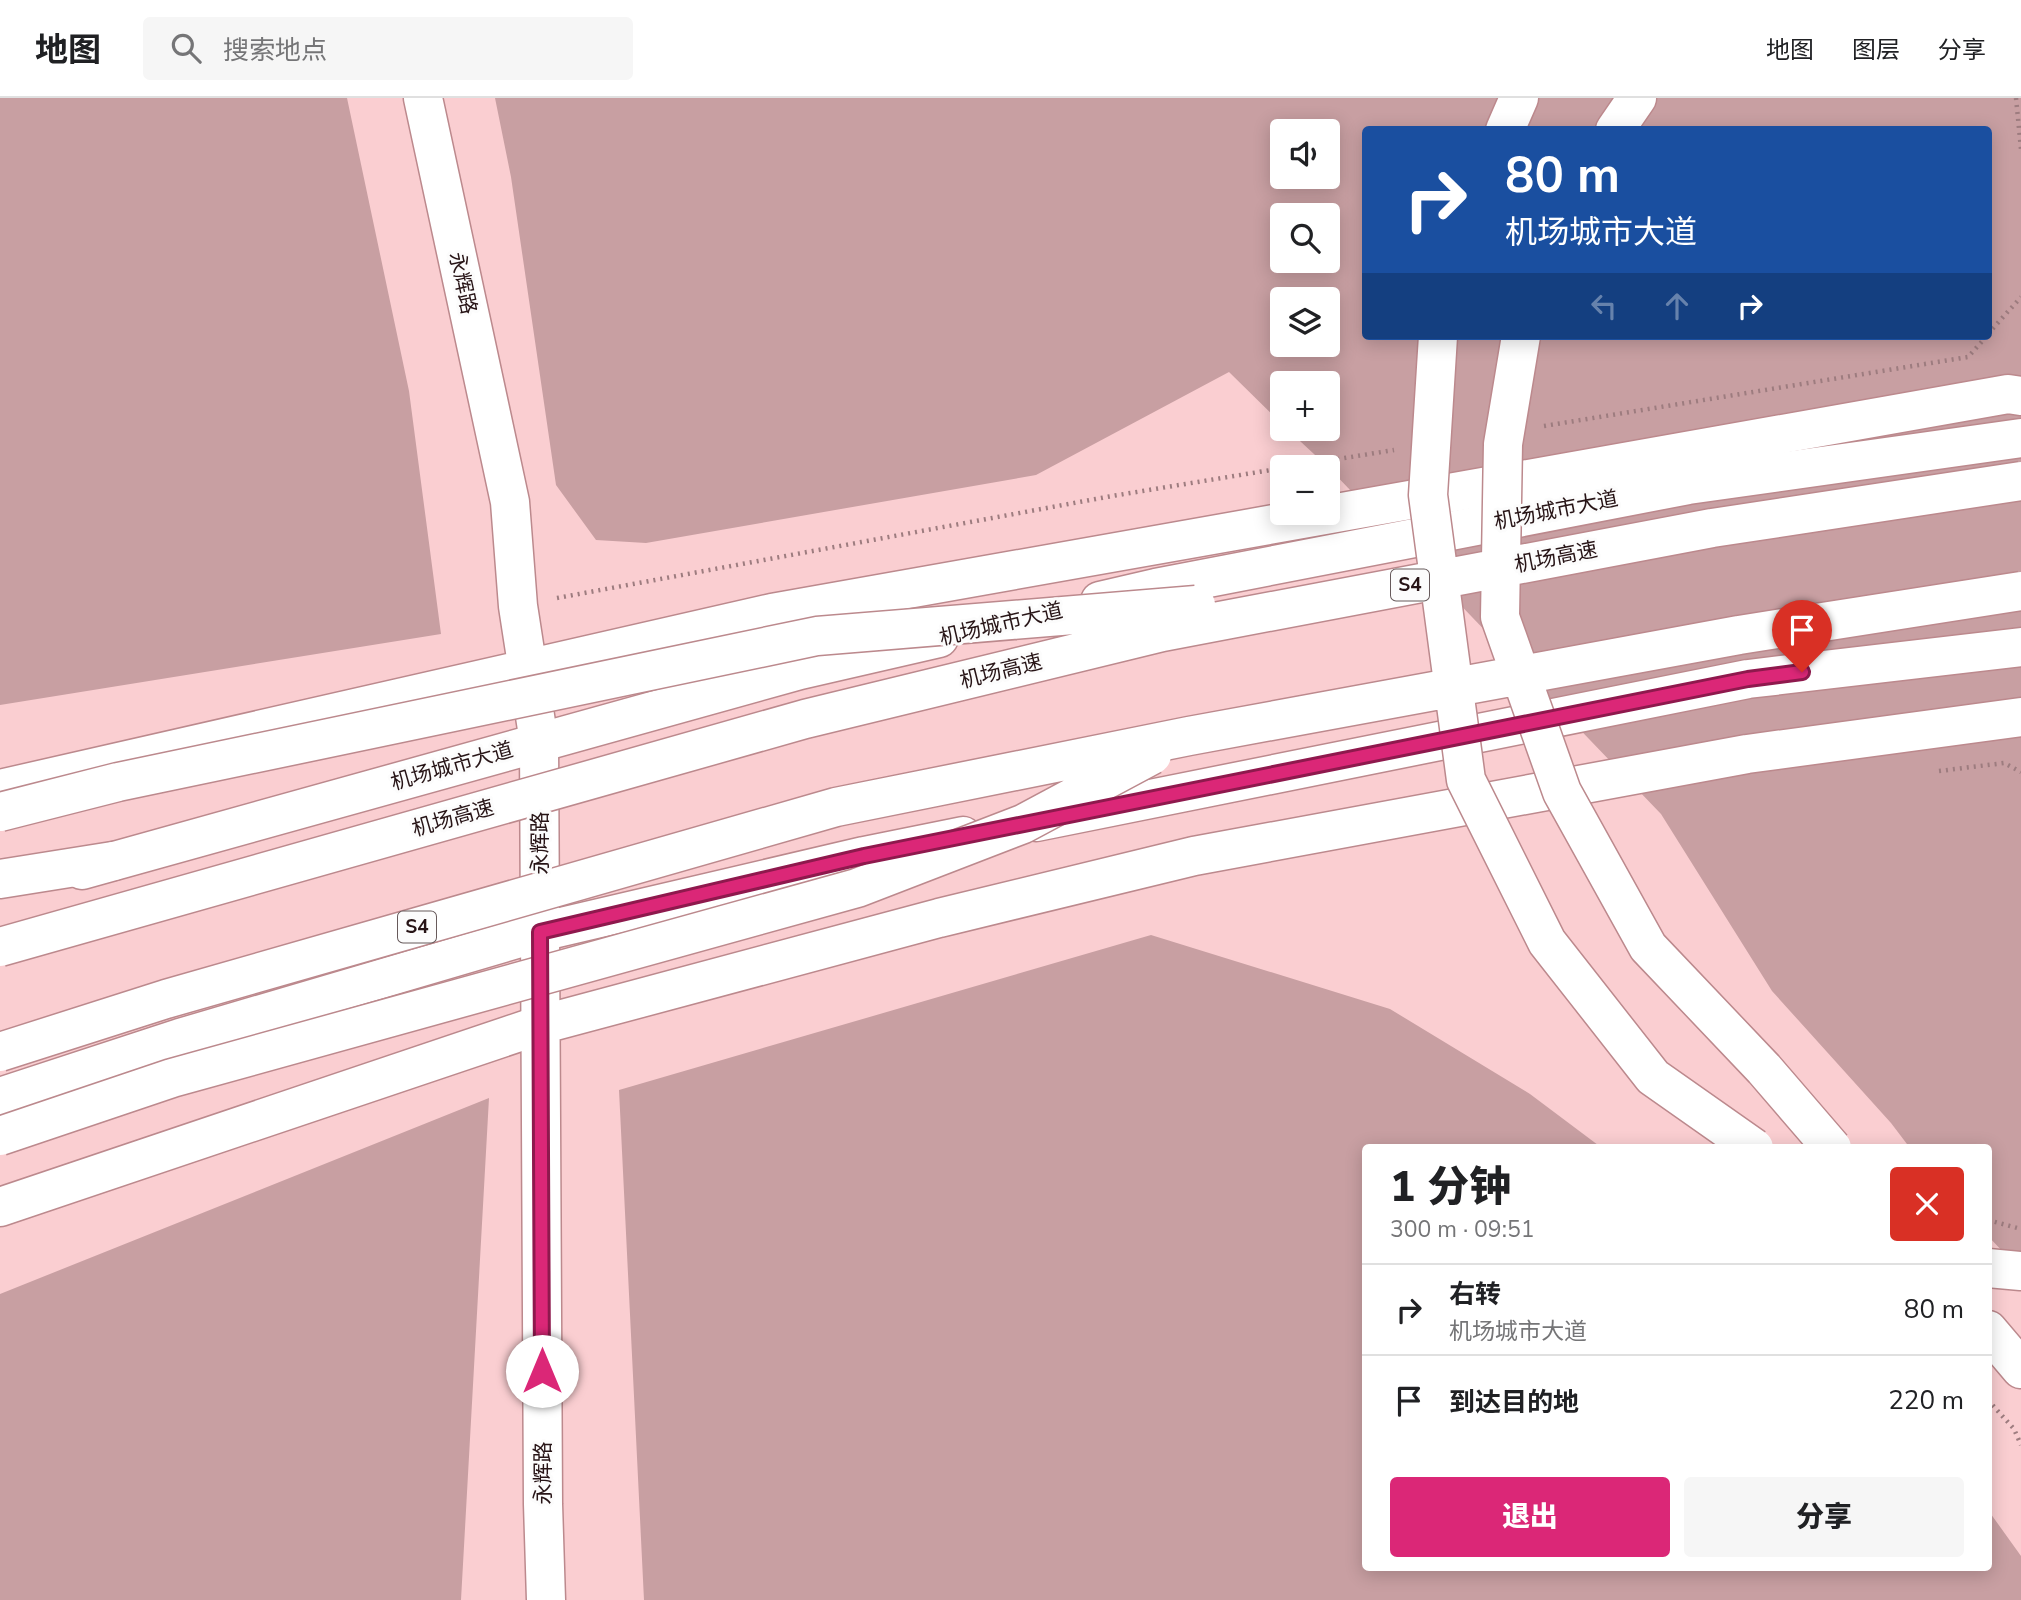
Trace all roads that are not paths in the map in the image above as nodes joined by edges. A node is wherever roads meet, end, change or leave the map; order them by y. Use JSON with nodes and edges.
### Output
{"nodes":[{"id":1,"x":423,"y":98,"type":"edge"},
{"id":2,"x":1519,"y":98,"type":"edge"},
{"id":3,"x":1637,"y":98,"type":"edge"},
{"id":4,"x":1506,"y":126,"type":"edge"},
{"id":5,"x":1618,"y":126,"type":"edge"},
{"id":6,"x":1438,"y":340,"type":"edge"},
{"id":7,"x":1520,"y":340,"type":"edge"},
{"id":8,"x":2021,"y":396,"type":"edge"},
{"id":9,"x":2021,"y":438,"type":"edge"},
{"id":10,"x":2021,"y":481,"type":"edge"},
{"id":11,"x":1394,"y":588,"type":"junction"},
{"id":12,"x":2021,"y":591,"type":"edge"},
{"id":13,"x":2021,"y":647,"type":"edge"},
{"id":14,"x":528,"y":668,"type":"junction"},
{"id":15,"x":2021,"y":717,"type":"edge"},
{"id":16,"x":1189,"y":736,"type":"junction"},
{"id":17,"x":540,"y":742,"type":"junction"},
{"id":18,"x":0,"y":789,"type":"edge"},
{"id":19,"x":0,"y":812,"type":"edge"},
{"id":20,"x":113,"y":861,"type":"junction"},
{"id":21,"x":0,"y":879,"type":"edge"},
{"id":22,"x":0,"y":896,"type":"edge"},
{"id":23,"x":540,"y":932,"type":"junction"},
{"id":24,"x":0,"y":947,"type":"edge"},
{"id":25,"x":540,"y":1025,"type":"junction"},
{"id":26,"x":0,"y":1052,"type":"edge"},
{"id":27,"x":0,"y":1097,"type":"edge"},
{"id":28,"x":0,"y":1136,"type":"edge"},
{"id":29,"x":1748,"y":1144,"type":"edge"},
{"id":30,"x":1829,"y":1144,"type":"edge"},
{"id":31,"x":0,"y":1207,"type":"edge"},
{"id":32,"x":1992,"y":1268,"type":"edge"},
{"id":33,"x":2021,"y":1271,"type":"edge"},
{"id":34,"x":1992,"y":1335,"type":"edge"},
{"id":35,"x":2021,"y":1369,"type":"edge"},
{"id":36,"x":546,"y":1600,"type":"edge"}],
"edges":[{"from":1,"to":14,"type":"main road","name":"永辉路"},
{"from":2,"to":4,"type":"main road"},
{"from":3,"to":5,"type":"main road"},
{"from":6,"to":29,"type":"main road","bridge":true},
{"from":7,"to":30,"type":"main road","bridge":true},
{"from":8,"to":14,"type":"main road"},
{"from":9,"to":17,"type":"main road","name":"机场城市大道"},
{"from":10,"to":11,"type":"main road","name":"机场高速","number":"S4","bridge":true},
{"from":11,"to":19,"type":"main road","bridge":true},
{"from":11,"to":24,"type":"main road","name":"机场高速","number":"S4","bridge":true},
{"from":12,"to":16,"type":"main road","number":"S4","bridge":true},
{"from":13,"to":23,"type":"main road"},
{"from":14,"to":17,"type":"main road","name":"永辉路"},
{"from":14,"to":18,"type":"main road"},
{"from":15,"to":25,"type":"main road"},
{"from":16,"to":26,"type":"main road","number":"S4","bridge":true},
{"from":16,"to":28,"type":"main road","bridge":true},
{"from":17,"to":20,"type":"main road","name":"机场城市大道"},
{"from":17,"to":23,"type":"main road","name":"永辉路"},
{"from":20,"to":21,"type":"main road"},
{"from":20,"to":22,"type":"main road","name":"机场城市大道"},
{"from":23,"to":25,"type":"main road","name":"永辉路"},
{"from":23,"to":27,"type":"main road"},
{"from":25,"to":31,"type":"main road"},
{"from":25,"to":36,"type":"main road","name":"永辉路"},
{"from":32,"to":33,"type":"main road"},
{"from":34,"to":35,"type":"main road"}]}
